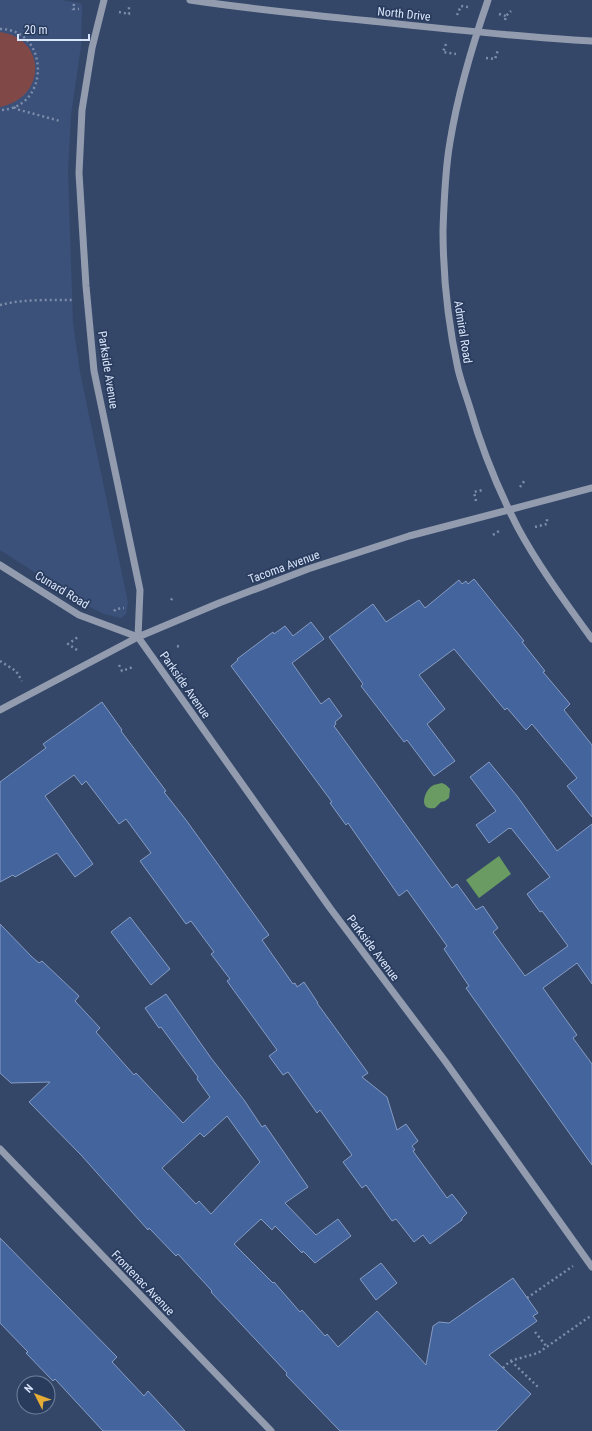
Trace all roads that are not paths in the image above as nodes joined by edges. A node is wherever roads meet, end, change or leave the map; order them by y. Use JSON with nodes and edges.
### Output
{"nodes":[{"id":1,"x":104,"y":0,"type":"edge"},
{"id":2,"x":190,"y":0,"type":"edge"},
{"id":3,"x":488,"y":0,"type":"edge"},
{"id":4,"x":476,"y":33,"type":"junction"},
{"id":5,"x":592,"y":41,"type":"edge"},
{"id":6,"x":592,"y":488,"type":"edge"},
{"id":7,"x":509,"y":510,"type":"junction"},
{"id":8,"x":0,"y":565,"type":"edge"},
{"id":9,"x":138,"y":637,"type":"junction"},
{"id":10,"x":592,"y":639,"type":"edge"},
{"id":11,"x":0,"y":710,"type":"edge"},
{"id":12,"x":0,"y":1149,"type":"edge"},
{"id":13,"x":592,"y":1267,"type":"edge"},
{"id":14,"x":271,"y":1431,"type":"edge"}],
"edges":[{"from":1,"to":9,"type":"street","name":"Parkside Avenue"},
{"from":2,"to":4,"type":"street","name":"North Drive"},
{"from":3,"to":4,"type":"street","name":"Admiral Road"},
{"from":4,"to":5,"type":"street","name":"North Drive"},
{"from":4,"to":7,"type":"street","name":"Admiral Road"},
{"from":6,"to":7,"type":"street","name":"Tacoma Avenue"},
{"from":7,"to":9,"type":"street","name":"Tacoma Avenue"},
{"from":7,"to":10,"type":"street","name":"Admiral Road"},
{"from":8,"to":9,"type":"street","name":"Cunard Road"},
{"from":9,"to":11,"type":"street","name":"Tacoma Avenue"},
{"from":9,"to":13,"type":"street","name":"Parkside Avenue"},
{"from":12,"to":14,"type":"street","name":"Frontenac Avenue"}]}
